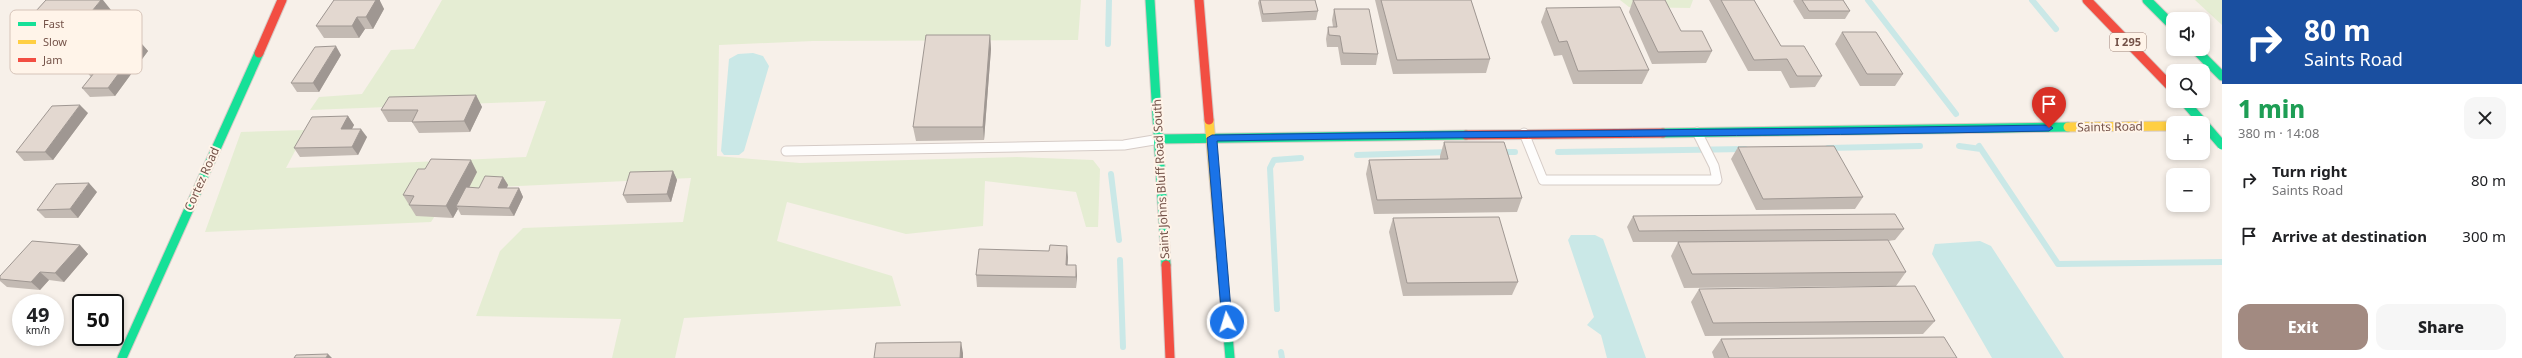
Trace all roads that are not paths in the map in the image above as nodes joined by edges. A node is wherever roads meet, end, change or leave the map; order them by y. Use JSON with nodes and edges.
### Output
{"nodes":[{"id":1,"x":282,"y":0,"type":"edge"},
{"id":2,"x":1150,"y":0,"type":"edge"},
{"id":3,"x":1199,"y":0,"type":"edge"},
{"id":4,"x":2087,"y":0,"type":"edge"},
{"id":5,"x":2148,"y":0,"type":"edge"},
{"id":6,"x":2166,"y":19,"type":"edge"},
{"id":7,"x":2202,"y":56,"type":"edge"},
{"id":8,"x":2222,"y":76,"type":"edge"},
{"id":9,"x":2166,"y":82,"type":"edge"},
{"id":10,"x":2190,"y":108,"type":"edge"},
{"id":11,"x":2210,"y":125,"type":"edge"},
{"id":12,"x":2216,"y":125,"type":"dead end"},
{"id":13,"x":2166,"y":126,"type":"edge"},
{"id":14,"x":1697,"y":132,"type":"junction"},
{"id":15,"x":1524,"y":133,"type":"junction"},
{"id":16,"x":1212,"y":138,"type":"junction"},
{"id":17,"x":1160,"y":139,"type":"junction"},
{"id":18,"x":2222,"y":145,"type":"edge"},
{"id":19,"x":786,"y":151,"type":"dead end"},
{"id":20,"x":122,"y":358,"type":"edge"},
{"id":21,"x":1170,"y":358,"type":"edge"},
{"id":22,"x":1230,"y":358,"type":"edge"}],
"edges":[{"from":1,"to":20,"type":"main road","name":"Cortez Road"},
{"from":2,"to":17,"type":"main road","name":"Saint Johns Bluff Road South"},
{"from":3,"to":16,"type":"main road"},
{"from":4,"to":9,"type":"main road","number":"I 295"},
{"from":5,"to":6,"type":"main road"},
{"from":7,"to":8,"type":"main road"},
{"from":10,"to":18,"type":"main road","bridge":true},
{"from":11,"to":12,"type":"main road"},
{"from":13,"to":14,"type":"main road","name":"Saints Road"},
{"from":14,"to":15,"type":"main road","name":"Saints Road"},
{"from":14,"to":15,"type":"lane"},
{"from":15,"to":16,"type":"main road","name":"Saints Road"},
{"from":16,"to":17,"type":"main road","name":"Saints Road"},
{"from":16,"to":22,"type":"main road"},
{"from":17,"to":19,"type":"lane"},
{"from":17,"to":21,"type":"main road","name":"Saint Johns Bluff Road South"}]}
